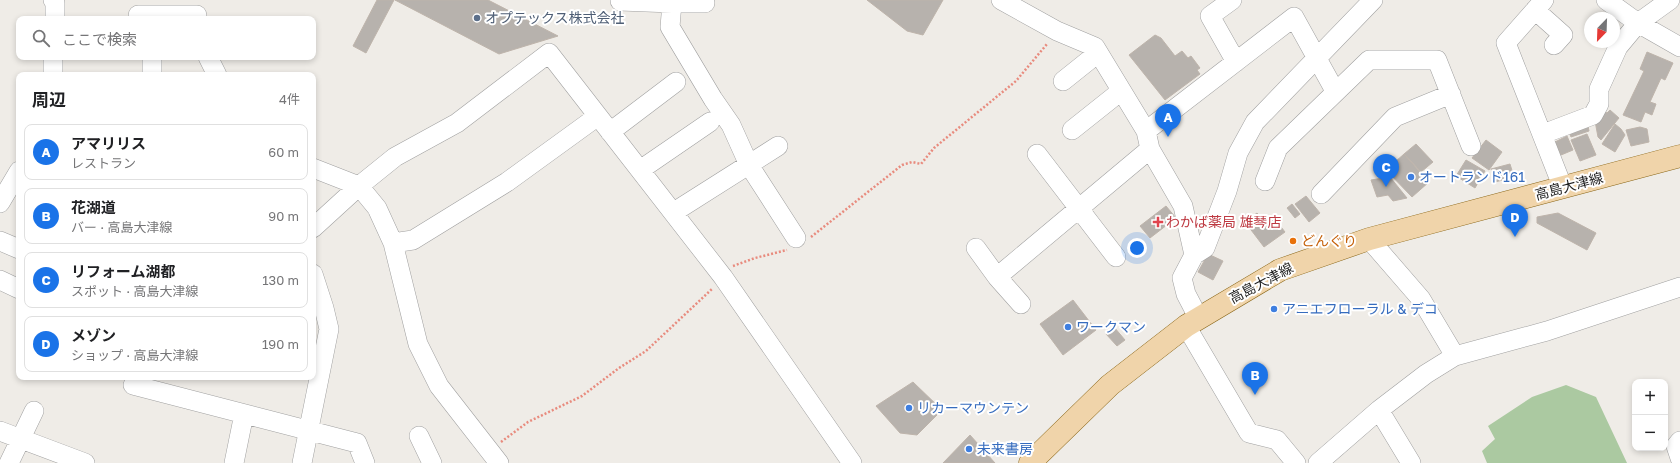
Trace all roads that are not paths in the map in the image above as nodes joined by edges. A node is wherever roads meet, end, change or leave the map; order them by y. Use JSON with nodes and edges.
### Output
{"nodes":[{"id":1,"x":53,"y":0,"type":"edge"},
{"id":2,"x":1001,"y":0,"type":"edge"},
{"id":3,"x":1232,"y":0,"type":"edge"},
{"id":4,"x":1373,"y":0,"type":"edge"},
{"id":5,"x":1606,"y":0,"type":"edge"},
{"id":6,"x":1670,"y":0,"type":"edge"},
{"id":7,"x":620,"y":1,"type":"dead end"},
{"id":8,"x":672,"y":3,"type":"junction"},
{"id":9,"x":705,"y":3,"type":"dead end"},
{"id":10,"x":1540,"y":5,"type":"edge"},
{"id":11,"x":196,"y":11,"type":"edge"},
{"id":12,"x":55,"y":16,"type":"edge"},
{"id":13,"x":155,"y":16,"type":"edge"},
{"id":14,"x":1638,"y":22,"type":"junction"},
{"id":15,"x":1678,"y":44,"type":"edge"},
{"id":16,"x":1554,"y":45,"type":"dead end"},
{"id":17,"x":1098,"y":53,"type":"junction"},
{"id":18,"x":1317,"y":58,"type":"junction"},
{"id":19,"x":53,"y":60,"type":"edge"},
{"id":20,"x":210,"y":60,"type":"edge"},
{"id":21,"x":1236,"y":62,"type":"junction"},
{"id":22,"x":53,"y":72,"type":"edge"},
{"id":23,"x":216,"y":72,"type":"edge"},
{"id":24,"x":1063,"y":81,"type":"dead end"},
{"id":25,"x":676,"y":82,"type":"dead end"},
{"id":26,"x":1121,"y":91,"type":"junction"},
{"id":27,"x":1335,"y":91,"type":"junction"},
{"id":28,"x":1451,"y":94,"type":"junction"},
{"id":29,"x":598,"y":116,"type":"junction"},
{"id":30,"x":710,"y":122,"type":"dead end"},
{"id":31,"x":1072,"y":130,"type":"dead end"},
{"id":32,"x":1146,"y":131,"type":"junction"},
{"id":33,"x":610,"y":132,"type":"junction"},
{"id":34,"x":1543,"y":134,"type":"junction"},
{"id":35,"x":778,"y":146,"type":"dead end"},
{"id":36,"x":1471,"y":146,"type":"dead end"},
{"id":37,"x":1150,"y":149,"type":"junction"},
{"id":38,"x":1037,"y":154,"type":"dead end"},
{"id":39,"x":1680,"y":156,"type":"edge"},
{"id":40,"x":749,"y":165,"type":"junction"},
{"id":41,"x":316,"y":169,"type":"edge"},
{"id":42,"x":640,"y":170,"type":"junction"},
{"id":43,"x":16,"y":176,"type":"edge"},
{"id":44,"x":1265,"y":181,"type":"dead end"},
{"id":45,"x":359,"y":186,"type":"junction"},
{"id":46,"x":1563,"y":188,"type":"junction"},
{"id":47,"x":1321,"y":194,"type":"dead end"},
{"id":48,"x":0,"y":203,"type":"edge"},
{"id":49,"x":1079,"y":210,"type":"junction"},
{"id":50,"x":674,"y":212,"type":"junction"},
{"id":51,"x":316,"y":225,"type":"edge"},
{"id":52,"x":1369,"y":239,"type":"junction"},
{"id":53,"x":0,"y":241,"type":"edge"},
{"id":54,"x":799,"y":242,"type":"road end"},
{"id":55,"x":393,"y":243,"type":"junction"},
{"id":56,"x":16,"y":248,"type":"edge"},
{"id":57,"x":976,"y":248,"type":"dead end"},
{"id":58,"x":1194,"y":255,"type":"junction"},
{"id":59,"x":1116,"y":257,"type":"dead end"},
{"id":60,"x":998,"y":277,"type":"junction"},
{"id":61,"x":0,"y":280,"type":"edge"},
{"id":62,"x":316,"y":283,"type":"edge"},
{"id":63,"x":1680,"y":287,"type":"edge"},
{"id":64,"x":16,"y":288,"type":"edge"},
{"id":65,"x":1021,"y":304,"type":"dead end"},
{"id":66,"x":1192,"y":322,"type":"junction"},
{"id":67,"x":1455,"y":356,"type":"junction"},
{"id":68,"x":133,"y":385,"type":"dead end"},
{"id":69,"x":1379,"y":410,"type":"junction"},
{"id":70,"x":34,"y":411,"type":"dead end"},
{"id":71,"x":244,"y":414,"type":"junction"},
{"id":72,"x":309,"y":430,"type":"junction"},
{"id":73,"x":0,"y":431,"type":"edge"},
{"id":74,"x":419,"y":436,"type":"dead end"},
{"id":75,"x":19,"y":439,"type":"junction"},
{"id":76,"x":1680,"y":441,"type":"edge"},
{"id":77,"x":495,"y":457,"type":"edge"},
{"id":78,"x":1680,"y":458,"type":"edge"},
{"id":79,"x":9,"y":463,"type":"edge"},
{"id":80,"x":85,"y":463,"type":"edge"},
{"id":81,"x":234,"y":463,"type":"edge"},
{"id":82,"x":302,"y":463,"type":"edge"},
{"id":83,"x":365,"y":463,"type":"edge"},
{"id":84,"x":432,"y":463,"type":"edge"},
{"id":85,"x":852,"y":463,"type":"edge"},
{"id":86,"x":1030,"y":463,"type":"edge"},
{"id":87,"x":1296,"y":463,"type":"edge"},
{"id":88,"x":1318,"y":463,"type":"edge"},
{"id":89,"x":1411,"y":463,"type":"edge"}],
"edges":[{"from":1,"to":12,"type":"street"},
{"from":2,"to":17,"type":"street"},
{"from":3,"to":21,"type":"street"},
{"from":4,"to":18,"type":"street"},
{"from":5,"to":14,"type":"street"},
{"from":6,"to":14,"type":"street"},
{"from":7,"to":8,"type":"street"},
{"from":8,"to":9,"type":"street"},
{"from":8,"to":40,"type":"street"},
{"from":10,"to":16,"type":"street"},
{"from":10,"to":34,"type":"street"},
{"from":11,"to":13,"type":"street"},
{"from":14,"to":15,"type":"street"},
{"from":14,"to":34,"type":"street"},
{"from":17,"to":24,"type":"street"},
{"from":17,"to":26,"type":"street"},
{"from":18,"to":21,"type":"street"},
{"from":18,"to":27,"type":"street"},
{"from":18,"to":58,"type":"street"},
{"from":19,"to":22,"type":"street"},
{"from":20,"to":23,"type":"street"},
{"from":21,"to":32,"type":"street"},
{"from":25,"to":33,"type":"street"},
{"from":26,"to":31,"type":"street"},
{"from":26,"to":32,"type":"street"},
{"from":27,"to":28,"type":"street"},
{"from":27,"to":44,"type":"street"},
{"from":28,"to":36,"type":"street"},
{"from":28,"to":47,"type":"street"},
{"from":29,"to":33,"type":"street"},
{"from":29,"to":45,"type":"street"},
{"from":29,"to":55,"type":"street"},
{"from":30,"to":42,"type":"street"},
{"from":32,"to":37,"type":"street"},
{"from":33,"to":42,"type":"street"},
{"from":34,"to":46,"type":"street"},
{"from":35,"to":40,"type":"street"},
{"from":37,"to":49,"type":"street"},
{"from":37,"to":58,"type":"street"},
{"from":38,"to":49,"type":"street"},
{"from":39,"to":46,"type":"main road","name":"高島大津線"},
{"from":40,"to":50,"type":"street"},
{"from":40,"to":54,"type":"street"},
{"from":41,"to":45,"type":"street"},
{"from":42,"to":50,"type":"street"},
{"from":43,"to":48,"type":"street"},
{"from":45,"to":51,"type":"street"},
{"from":45,"to":55,"type":"street"},
{"from":46,"to":52,"type":"main road","name":"高島大津線"},
{"from":49,"to":59,"type":"street"},
{"from":49,"to":60,"type":"street"},
{"from":50,"to":85,"type":"street"},
{"from":52,"to":66,"type":"main road","name":"高島大津線"},
{"from":52,"to":67,"type":"street"},
{"from":53,"to":56,"type":"street"},
{"from":55,"to":77,"type":"street"},
{"from":57,"to":60,"type":"street"},
{"from":58,"to":66,"type":"street"},
{"from":60,"to":65,"type":"street"},
{"from":61,"to":64,"type":"street"},
{"from":62,"to":72,"type":"street"},
{"from":63,"to":67,"type":"street"},
{"from":66,"to":86,"type":"main road","name":"高島大津線"},
{"from":66,"to":87,"type":"street"},
{"from":67,"to":69,"type":"street"},
{"from":68,"to":71,"type":"street"},
{"from":69,"to":88,"type":"street"},
{"from":69,"to":89,"type":"street"},
{"from":70,"to":75,"type":"street"},
{"from":71,"to":72,"type":"street"},
{"from":71,"to":81,"type":"street"},
{"from":72,"to":82,"type":"street"},
{"from":72,"to":83,"type":"street"},
{"from":73,"to":75,"type":"street"},
{"from":74,"to":84,"type":"street"},
{"from":75,"to":79,"type":"street"},
{"from":75,"to":80,"type":"street"},
{"from":76,"to":78,"type":"street"}]}
